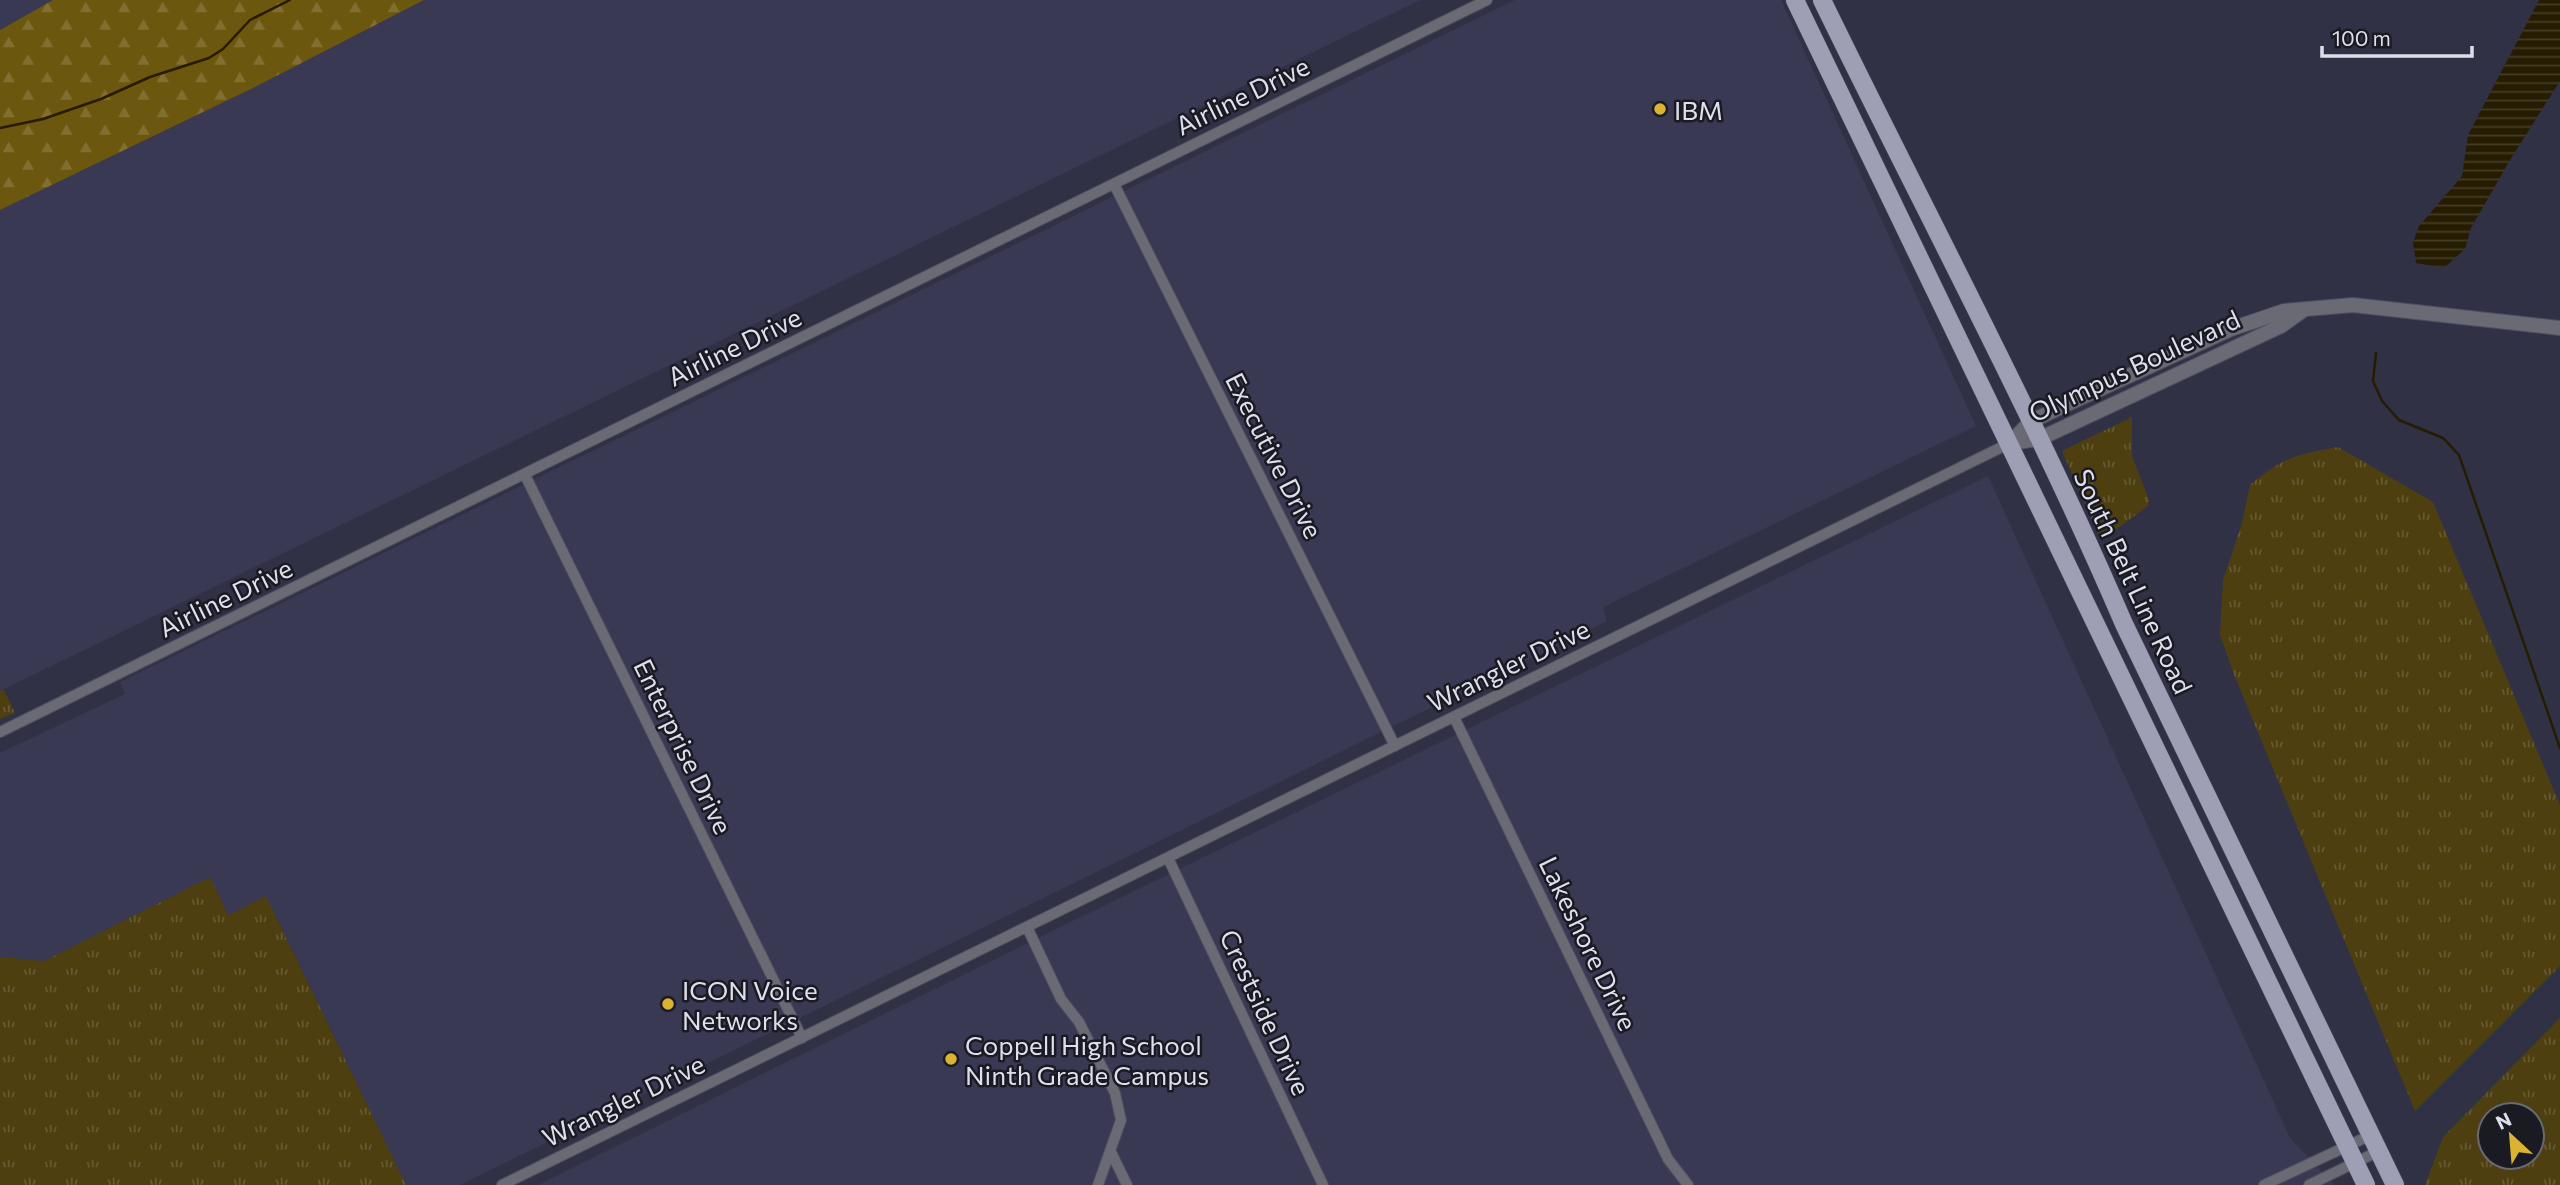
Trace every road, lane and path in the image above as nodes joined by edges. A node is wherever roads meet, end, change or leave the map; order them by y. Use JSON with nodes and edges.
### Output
{"nodes":[{"id":1,"x":1487,"y":0,"type":"edge"},
{"id":2,"x":1795,"y":0,"type":"edge"},
{"id":3,"x":1822,"y":0,"type":"edge"},
{"id":4,"x":1885,"y":128,"type":"junction"},
{"id":5,"x":1862,"y":138,"type":"junction"},
{"id":6,"x":1114,"y":184,"type":"junction"},
{"id":7,"x":2302,"y":310,"type":"junction"},
{"id":8,"x":2560,"y":328,"type":"edge"},
{"id":9,"x":2197,"y":345,"type":"junction"},
{"id":10,"x":2205,"y":361,"type":"junction"},
{"id":11,"x":2030,"y":422,"type":"junction"},
{"id":12,"x":2039,"y":439,"type":"junction"},
{"id":13,"x":2010,"y":443,"type":"junction"},
{"id":14,"x":525,"y":475,"type":"junction"},
{"id":15,"x":1454,"y":717,"type":"junction"},
{"id":16,"x":0,"y":732,"type":"edge"},
{"id":17,"x":1395,"y":746,"type":"junction"},
{"id":18,"x":1168,"y":858,"type":"junction"},
{"id":19,"x":2253,"y":891,"type":"junction"},
{"id":20,"x":2231,"y":902,"type":"junction"},
{"id":21,"x":1027,"y":927,"type":"junction"},
{"id":22,"x":802,"y":1038,"type":"junction"},
{"id":23,"x":2375,"y":1143,"type":"junction"},
{"id":24,"x":1111,"y":1152,"type":"junction"},
{"id":25,"x":2351,"y":1154,"type":"junction"},
{"id":26,"x":502,"y":1185,"type":"edge"},
{"id":27,"x":1098,"y":1185,"type":"edge"},
{"id":28,"x":1127,"y":1185,"type":"edge"},
{"id":29,"x":1324,"y":1185,"type":"edge"},
{"id":30,"x":1688,"y":1185,"type":"edge"},
{"id":31,"x":2264,"y":1185,"type":"edge"},
{"id":32,"x":2309,"y":1185,"type":"edge"},
{"id":33,"x":2366,"y":1185,"type":"edge"},
{"id":34,"x":2395,"y":1185,"type":"edge"}],
"edges":[{"from":1,"to":6,"type":"street","name":"Airline Drive"},
{"from":2,"to":5,"type":"main road","name":"South Belt Line Road"},
{"from":3,"to":4,"type":"main road","name":"South Belt Line Road"},
{"from":4,"to":5,"type":"main road"},
{"from":4,"to":11,"type":"main road","name":"South Belt Line Road"},
{"from":5,"to":13,"type":"main road","name":"South Belt Line Road"},
{"from":6,"to":14,"type":"street","name":"Airline Drive"},
{"from":6,"to":17,"type":"street","name":"Executive Drive"},
{"from":7,"to":8,"type":"street","name":"Olympus Boulevard"},
{"from":7,"to":9,"type":"street","name":"Olympus Boulevard"},
{"from":7,"to":10,"type":"street","name":"Olympus Boulevard"},
{"from":9,"to":10,"type":"street"},
{"from":9,"to":11,"type":"street","name":"Olympus Boulevard"},
{"from":10,"to":12,"type":"street","name":"Olympus Boulevard"},
{"from":11,"to":12,"type":"main road","name":"South Belt Line Road"},
{"from":11,"to":13,"type":"street","name":"Olympus Boulevard"},
{"from":12,"to":13,"type":"street","name":"Olympus Boulevard"},
{"from":12,"to":19,"type":"main road","name":"South Belt Line Road"},
{"from":13,"to":15,"type":"street","name":"Wrangler Drive"},
{"from":13,"to":20,"type":"main road","name":"South Belt Line Road"},
{"from":14,"to":16,"type":"street","name":"Airline Drive"},
{"from":14,"to":22,"type":"street","name":"Enterprise Drive"},
{"from":15,"to":17,"type":"street","name":"Wrangler Drive"},
{"from":15,"to":30,"type":"street","name":"Lakeshore Drive"},
{"from":17,"to":18,"type":"street","name":"Wrangler Drive"},
{"from":18,"to":21,"type":"street","name":"Wrangler Drive"},
{"from":18,"to":29,"type":"street","name":"Crestside Drive"},
{"from":19,"to":20,"type":"main road"},
{"from":19,"to":23,"type":"main road","name":"South Belt Line Road"},
{"from":20,"to":25,"type":"main road","name":"South Belt Line Road"},
{"from":21,"to":22,"type":"street","name":"Wrangler Drive"},
{"from":21,"to":24,"type":"street"},
{"from":22,"to":26,"type":"street","name":"Wrangler Drive"},
{"from":23,"to":25,"type":"street"},
{"from":23,"to":25,"type":"street"},
{"from":23,"to":34,"type":"main road","name":"South Belt Line Road"},
{"from":24,"to":27,"type":"street"},
{"from":24,"to":28,"type":"street"},
{"from":25,"to":31,"type":"street"},
{"from":25,"to":32,"type":"street"},
{"from":25,"to":33,"type":"main road","name":"South Belt Line Road"}]}
